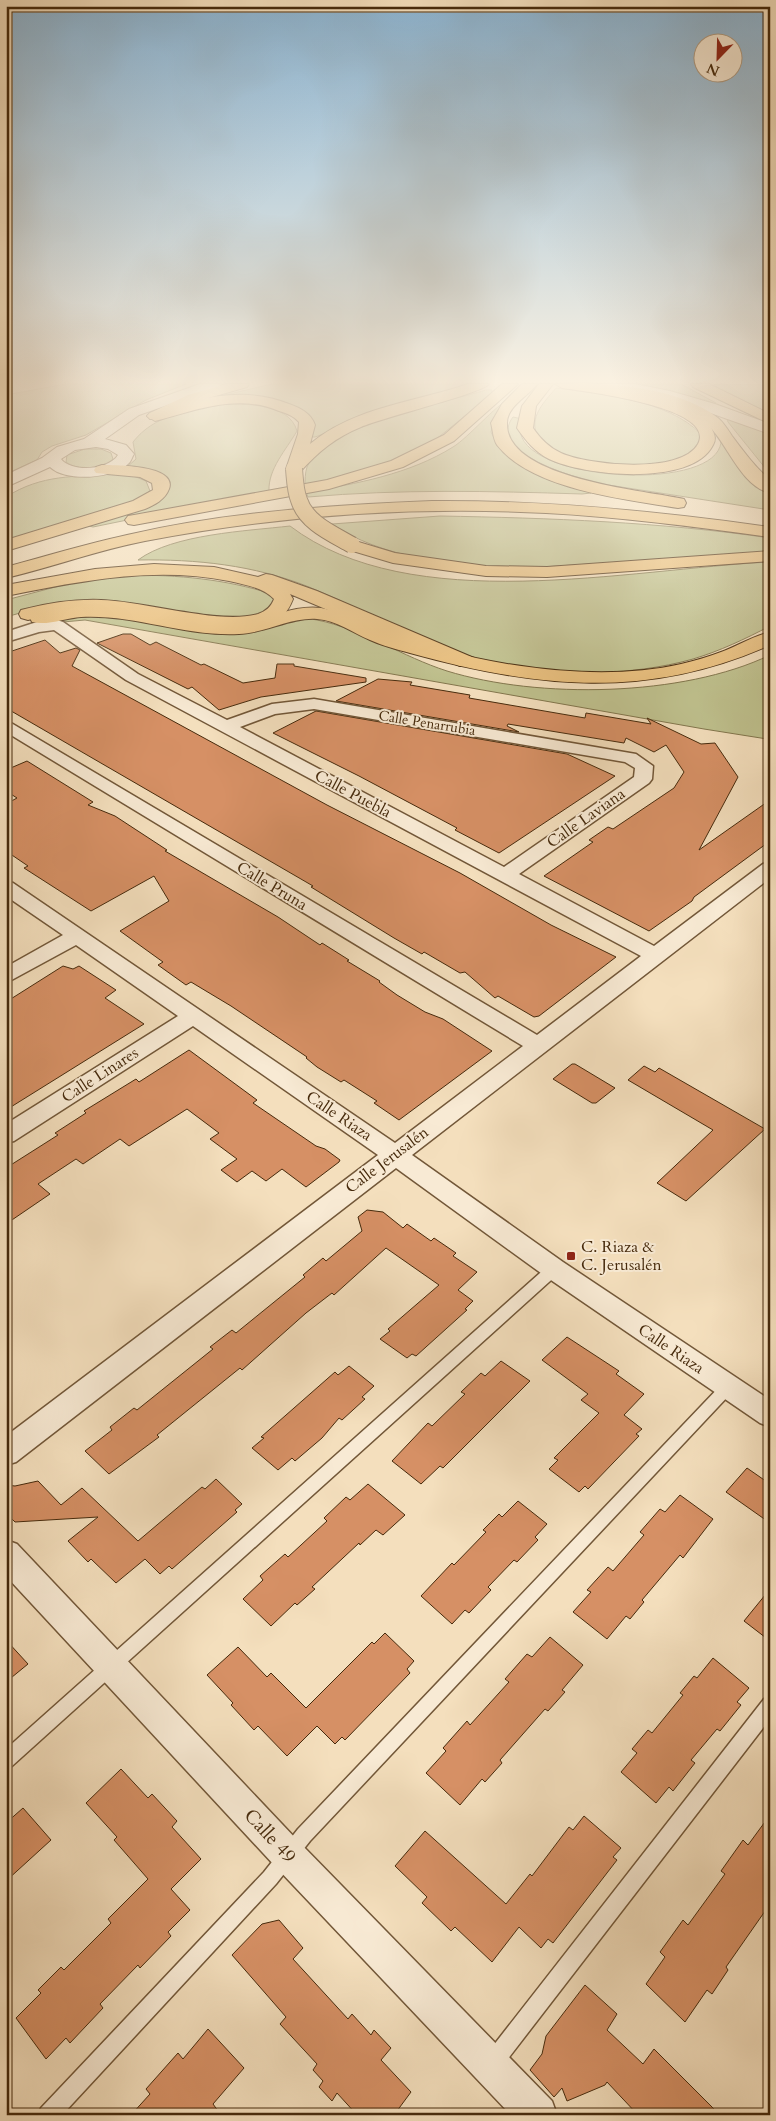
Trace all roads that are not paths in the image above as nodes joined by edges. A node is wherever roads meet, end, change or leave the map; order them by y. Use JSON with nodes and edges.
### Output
{"nodes":[{"id":1,"x":20,"y":483,"type":"edge"},
{"id":2,"x":159,"y":483,"type":"edge"},
{"id":3,"x":295,"y":483,"type":"edge"},
{"id":4,"x":332,"y":483,"type":"edge"},
{"id":5,"x":582,"y":483,"type":"edge"},
{"id":6,"x":6,"y":489,"type":"edge"},
{"id":7,"x":728,"y":513,"type":"junction"},
{"id":8,"x":770,"y":520,"type":"edge"},
{"id":9,"x":770,"y":532,"type":"edge"},
{"id":10,"x":56,"y":544,"type":"junction"},
{"id":11,"x":6,"y":546,"type":"edge"},
{"id":12,"x":770,"y":556,"type":"edge"},
{"id":13,"x":6,"y":558,"type":"edge"},
{"id":14,"x":6,"y":573,"type":"edge"},
{"id":15,"x":6,"y":590,"type":"edge"},
{"id":16,"x":29,"y":621,"type":"edge"},
{"id":17,"x":6,"y":636,"type":"edge"},
{"id":18,"x":770,"y":638,"type":"edge"},
{"id":19,"x":467,"y":662,"type":"junction"},
{"id":20,"x":6,"y":725,"type":"edge"},
{"id":21,"x":225,"y":727,"type":"junction"},
{"id":22,"x":630,"y":758,"type":"joint"},
{"id":23,"x":770,"y":868,"type":"edge"},
{"id":24,"x":505,"y":875,"type":"junction"},
{"id":25,"x":6,"y":887,"type":"edge"},
{"id":26,"x":77,"y":936,"type":"junction"},
{"id":27,"x":655,"y":955,"type":"junction"},
{"id":28,"x":6,"y":976,"type":"edge"},
{"id":29,"x":193,"y":1016,"type":"junction"},
{"id":30,"x":538,"y":1045,"type":"junction"},
{"id":31,"x":6,"y":1135,"type":"edge"},
{"id":32,"x":394,"y":1154,"type":"junction"},
{"id":33,"x":554,"y":1269,"type":"junction"},
{"id":34,"x":728,"y":1388,"type":"junction"},
{"id":35,"x":770,"y":1415,"type":"edge"},
{"id":36,"x":6,"y":1453,"type":"edge"},
{"id":37,"x":6,"y":1554,"type":"edge"},
{"id":38,"x":110,"y":1666,"type":"junction"},
{"id":39,"x":770,"y":1705,"type":"edge"},
{"id":40,"x":6,"y":1760,"type":"edge"},
{"id":41,"x":287,"y":1854,"type":"junction"},
{"id":42,"x":491,"y":2066,"type":"junction"},
{"id":43,"x":531,"y":2112,"type":"edge"},
{"id":44,"x":48,"y":2115,"type":"edge"}],
"edges":[{"from":1,"to":6,"type":"street"},
{"from":2,"to":11,"type":"highway"},
{"from":3,"to":12,"type":"highway","bridge":true},
{"from":4,"to":10,"type":"highway"},
{"from":5,"to":7,"type":"highway"},
{"from":7,"to":8,"type":"highway"},
{"from":7,"to":10,"type":"highway"},
{"from":9,"to":14,"type":"highway"},
{"from":10,"to":13,"type":"highway"},
{"from":15,"to":16,"type":"highway"},
{"from":15,"to":19,"type":"highway"},
{"from":16,"to":17,"type":"street"},
{"from":16,"to":19,"type":"highway"},
{"from":16,"to":21,"type":"street","name":"Calle Puebla"},
{"from":18,"to":19,"type":"highway"},
{"from":20,"to":30,"type":"street","name":"Calle Pruna"},
{"from":21,"to":22,"type":"street","name":"Calle Penarrubia"},
{"from":21,"to":24,"type":"street","name":"Calle Puebla"},
{"from":22,"to":24,"type":"street","name":"Calle Laviana"},
{"from":23,"to":27,"type":"street","name":"Calle Jerusalén"},
{"from":24,"to":27,"type":"street","name":"Calle Puebla"},
{"from":25,"to":26,"type":"street","name":"Calle Riaza"},
{"from":26,"to":28,"type":"street"},
{"from":26,"to":29,"type":"street","name":"Calle Riaza"},
{"from":27,"to":30,"type":"street","name":"Calle Jerusalén"},
{"from":29,"to":31,"type":"street","name":"Calle Linares"},
{"from":29,"to":32,"type":"street","name":"Calle Riaza"},
{"from":30,"to":32,"type":"street","name":"Calle Jerusalén"},
{"from":32,"to":33,"type":"street","name":"Calle Riaza"},
{"from":32,"to":36,"type":"street","name":"Calle Jerusalén"},
{"from":33,"to":34,"type":"street","name":"Calle Riaza"},
{"from":33,"to":38,"type":"lane"},
{"from":34,"to":35,"type":"street","name":"Calle Riaza"},
{"from":34,"to":41,"type":"lane"},
{"from":37,"to":38,"type":"street","name":"Calle 49"},
{"from":38,"to":40,"type":"lane"},
{"from":38,"to":41,"type":"street","name":"Calle 49"},
{"from":39,"to":42,"type":"lane"},
{"from":41,"to":42,"type":"street","name":"Calle 49"},
{"from":41,"to":44,"type":"lane"},
{"from":42,"to":43,"type":"street","name":"Calle 49"}]}
